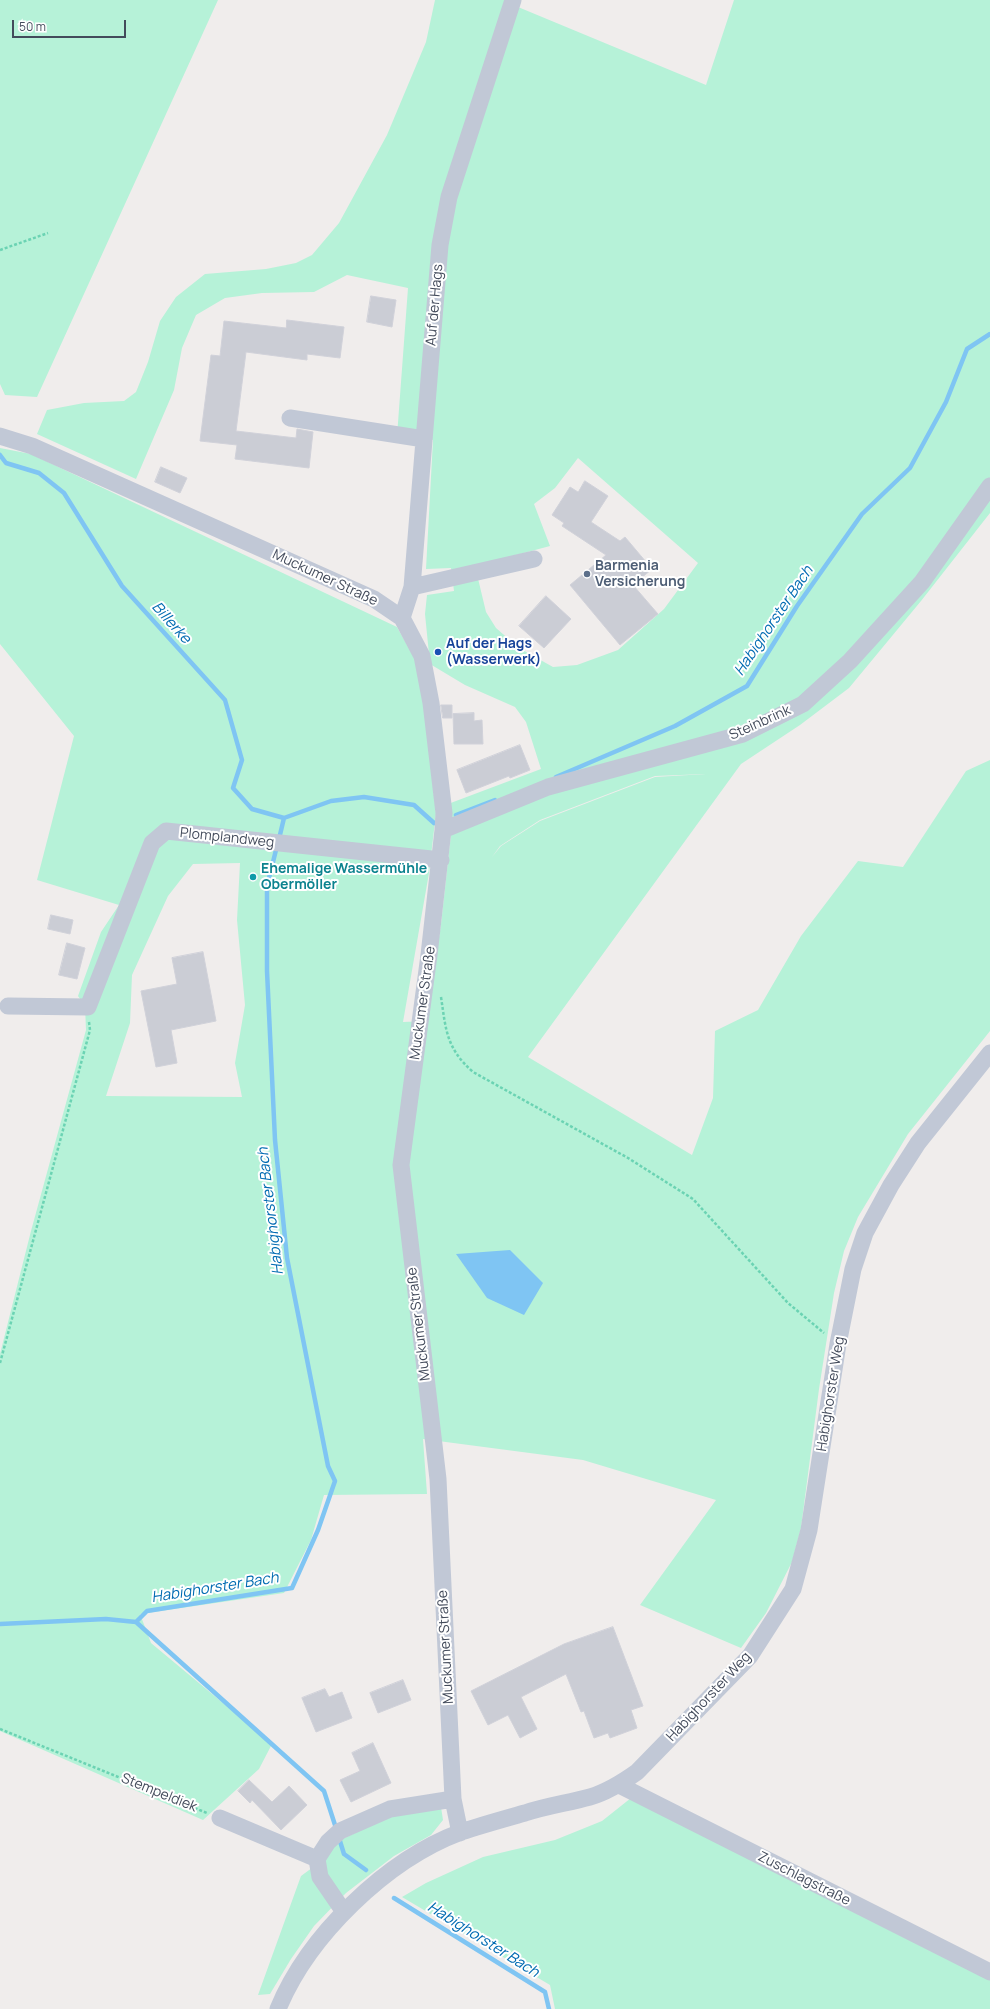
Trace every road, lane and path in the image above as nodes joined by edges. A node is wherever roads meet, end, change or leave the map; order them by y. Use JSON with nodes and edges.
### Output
{"nodes":[{"id":1,"x":513,"y":0,"type":"edge"},
{"id":2,"x":48,"y":234,"type":"dead end"},
{"id":3,"x":0,"y":250,"type":"edge"},
{"id":4,"x":290,"y":418,"type":"dead end"},
{"id":5,"x":1,"y":433,"type":"edge"},
{"id":6,"x":424,"y":439,"type":"junction"},
{"id":7,"x":990,"y":486,"type":"edge"},
{"id":8,"x":534,"y":559,"type":"dead end"},
{"id":9,"x":412,"y":586,"type":"junction"},
{"id":10,"x":402,"y":618,"type":"junction"},
{"id":11,"x":443,"y":830,"type":"junction"},
{"id":12,"x":441,"y":860,"type":"junction"},
{"id":13,"x":440,"y":992,"type":"dead end"},
{"id":14,"x":8,"y":1006,"type":"dead end"},
{"id":15,"x":88,"y":1007,"type":"junction"},
{"id":16,"x":990,"y":1053,"type":"edge"},
{"id":17,"x":838,"y":1344,"type":"junction"},
{"id":18,"x":0,"y":1363,"type":"edge"},
{"id":19,"x":0,"y":1729,"type":"edge"},
{"id":20,"x":619,"y":1785,"type":"junction"},
{"id":21,"x":453,"y":1799,"type":"junction"},
{"id":22,"x":220,"y":1818,"type":"joint"},
{"id":23,"x":460,"y":1833,"type":"junction"},
{"id":24,"x":317,"y":1859,"type":"junction"},
{"id":25,"x":344,"y":1912,"type":"junction"},
{"id":26,"x":990,"y":1972,"type":"edge"},
{"id":27,"x":278,"y":2009,"type":"edge"}],
"edges":[{"from":1,"to":6,"type":"street","name":"Auf der Hags"},
{"from":2,"to":3,"type":"path"},
{"from":4,"to":6,"type":"street"},
{"from":5,"to":10,"type":"street","name":"Muckumer Straße"},
{"from":6,"to":9,"type":"street","name":"Auf der Hags"},
{"from":7,"to":11,"type":"street","name":"Steinbrink"},
{"from":8,"to":9,"type":"street"},
{"from":9,"to":10,"type":"street","name":"Auf der Hags"},
{"from":10,"to":11,"type":"street","name":"Muckumer Straße"},
{"from":11,"to":12,"type":"street","name":"Muckumer Straße"},
{"from":12,"to":15,"type":"street","name":"Plomplandweg"},
{"from":12,"to":21,"type":"street","name":"Muckumer Straße"},
{"from":13,"to":17,"type":"path"},
{"from":14,"to":15,"type":"street"},
{"from":15,"to":18,"type":"path"},
{"from":16,"to":17,"type":"street","name":"Habighorster Weg"},
{"from":17,"to":20,"type":"street","name":"Habighorster Weg"},
{"from":19,"to":22,"type":"path","name":"Stempeldiek"},
{"from":20,"to":23,"type":"street","name":"Habighorster Weg"},
{"from":20,"to":26,"type":"street","name":"Zuschlagstraße"},
{"from":21,"to":23,"type":"street","name":"Muckumer Straße"},
{"from":21,"to":24,"type":"street"},
{"from":22,"to":24,"type":"street"},
{"from":23,"to":25,"type":"street","name":"Habighorster Weg"},
{"from":24,"to":25,"type":"street"},
{"from":25,"to":27,"type":"street","name":"Habighorster Weg"}]}
